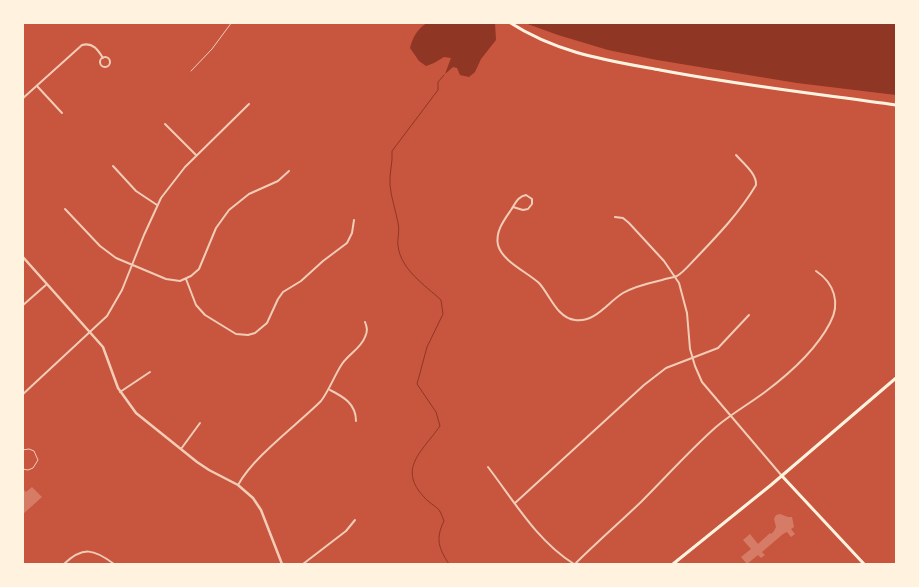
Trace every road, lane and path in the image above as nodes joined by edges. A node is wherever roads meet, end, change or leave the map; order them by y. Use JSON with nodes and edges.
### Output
{"nodes":[{"id":1,"x":232,"y":22,"type":"edge"},
{"id":2,"x":509,"y":22,"type":"edge"},
{"id":3,"x":103,"y":58,"type":"junction"},
{"id":4,"x":191,"y":71,"type":"dead end"},
{"id":5,"x":37,"y":86,"type":"junction"},
{"id":6,"x":22,"y":99,"type":"edge"},
{"id":7,"x":249,"y":104,"type":"dead end"},
{"id":8,"x":896,"y":105,"type":"edge"},
{"id":9,"x":62,"y":113,"type":"dead end"},
{"id":10,"x":165,"y":124,"type":"dead end"},
{"id":11,"x":196,"y":155,"type":"junction"},
{"id":12,"x":736,"y":155,"type":"dead end"},
{"id":13,"x":113,"y":166,"type":"dead end"},
{"id":14,"x":289,"y":171,"type":"dead end"},
{"id":15,"x":157,"y":205,"type":"junction"},
{"id":16,"x":513,"y":207,"type":"junction"},
{"id":17,"x":65,"y":209,"type":"dead end"},
{"id":18,"x":615,"y":216,"type":"dead end"},
{"id":19,"x":354,"y":220,"type":"dead end"},
{"id":20,"x":22,"y":256,"type":"edge"},
{"id":21,"x":132,"y":266,"type":"junction"},
{"id":22,"x":816,"y":271,"type":"dead end"},
{"id":23,"x":676,"y":277,"type":"junction"},
{"id":24,"x":186,"y":280,"type":"junction"},
{"id":25,"x":47,"y":284,"type":"junction"},
{"id":26,"x":22,"y":306,"type":"edge"},
{"id":27,"x":749,"y":315,"type":"dead end"},
{"id":28,"x":365,"y":322,"type":"dead end"},
{"id":29,"x":91,"y":332,"type":"junction"},
{"id":30,"x":692,"y":359,"type":"junction"},
{"id":31,"x":150,"y":372,"type":"dead end"},
{"id":32,"x":896,"y":378,"type":"edge"},
{"id":33,"x":330,"y":390,"type":"junction"},
{"id":34,"x":120,"y":392,"type":"junction"},
{"id":35,"x":22,"y":395,"type":"edge"},
{"id":36,"x":730,"y":416,"type":"junction"},
{"id":37,"x":356,"y":421,"type":"dead end"},
{"id":38,"x":200,"y":423,"type":"dead end"},
{"id":39,"x":181,"y":449,"type":"junction"},
{"id":40,"x":22,"y":450,"type":"edge"},
{"id":41,"x":488,"y":467,"type":"dead end"},
{"id":42,"x":22,"y":469,"type":"edge"},
{"id":43,"x":782,"y":476,"type":"junction"},
{"id":44,"x":238,"y":485,"type":"junction"},
{"id":45,"x":515,"y":503,"type":"junction"},
{"id":46,"x":355,"y":520,"type":"dead end"},
{"id":47,"x":64,"y":564,"type":"edge"},
{"id":48,"x":114,"y":564,"type":"edge"},
{"id":49,"x":282,"y":564,"type":"edge"},
{"id":50,"x":303,"y":564,"type":"edge"},
{"id":51,"x":574,"y":564,"type":"edge"},
{"id":52,"x":673,"y":564,"type":"edge"},
{"id":53,"x":864,"y":564,"type":"edge"}],
"edges":[{"from":1,"to":4,"type":"lane"},
{"from":2,"to":8,"type":"main road"},
{"from":3,"to":3,"type":"street"},
{"from":3,"to":5,"type":"street"},
{"from":5,"to":6,"type":"street"},
{"from":5,"to":9,"type":"street"},
{"from":7,"to":11,"type":"street"},
{"from":10,"to":11,"type":"street"},
{"from":11,"to":15,"type":"street"},
{"from":12,"to":23,"type":"street"},
{"from":13,"to":15,"type":"street"},
{"from":14,"to":24,"type":"street"},
{"from":15,"to":21,"type":"street"},
{"from":16,"to":16,"type":"street"},
{"from":16,"to":23,"type":"street"},
{"from":17,"to":21,"type":"street"},
{"from":18,"to":23,"type":"street"},
{"from":19,"to":24,"type":"street"},
{"from":20,"to":25,"type":"street"},
{"from":21,"to":24,"type":"street"},
{"from":21,"to":29,"type":"street"},
{"from":22,"to":36,"type":"street"},
{"from":23,"to":30,"type":"street"},
{"from":25,"to":26,"type":"street"},
{"from":25,"to":29,"type":"street"},
{"from":27,"to":30,"type":"street"},
{"from":28,"to":33,"type":"street"},
{"from":29,"to":34,"type":"street"},
{"from":29,"to":35,"type":"street"},
{"from":30,"to":36,"type":"street"},
{"from":30,"to":45,"type":"street"},
{"from":31,"to":34,"type":"street"},
{"from":32,"to":43,"type":"main road"},
{"from":33,"to":37,"type":"street"},
{"from":33,"to":44,"type":"street"},
{"from":34,"to":39,"type":"street"},
{"from":36,"to":43,"type":"street"},
{"from":36,"to":51,"type":"street"},
{"from":38,"to":39,"type":"street"},
{"from":39,"to":44,"type":"street"},
{"from":40,"to":42,"type":"lane"},
{"from":41,"to":45,"type":"street"},
{"from":43,"to":52,"type":"main road"},
{"from":43,"to":53,"type":"main road"},
{"from":44,"to":49,"type":"street"},
{"from":45,"to":51,"type":"street"},
{"from":46,"to":50,"type":"street"},
{"from":47,"to":48,"type":"street"}]}
